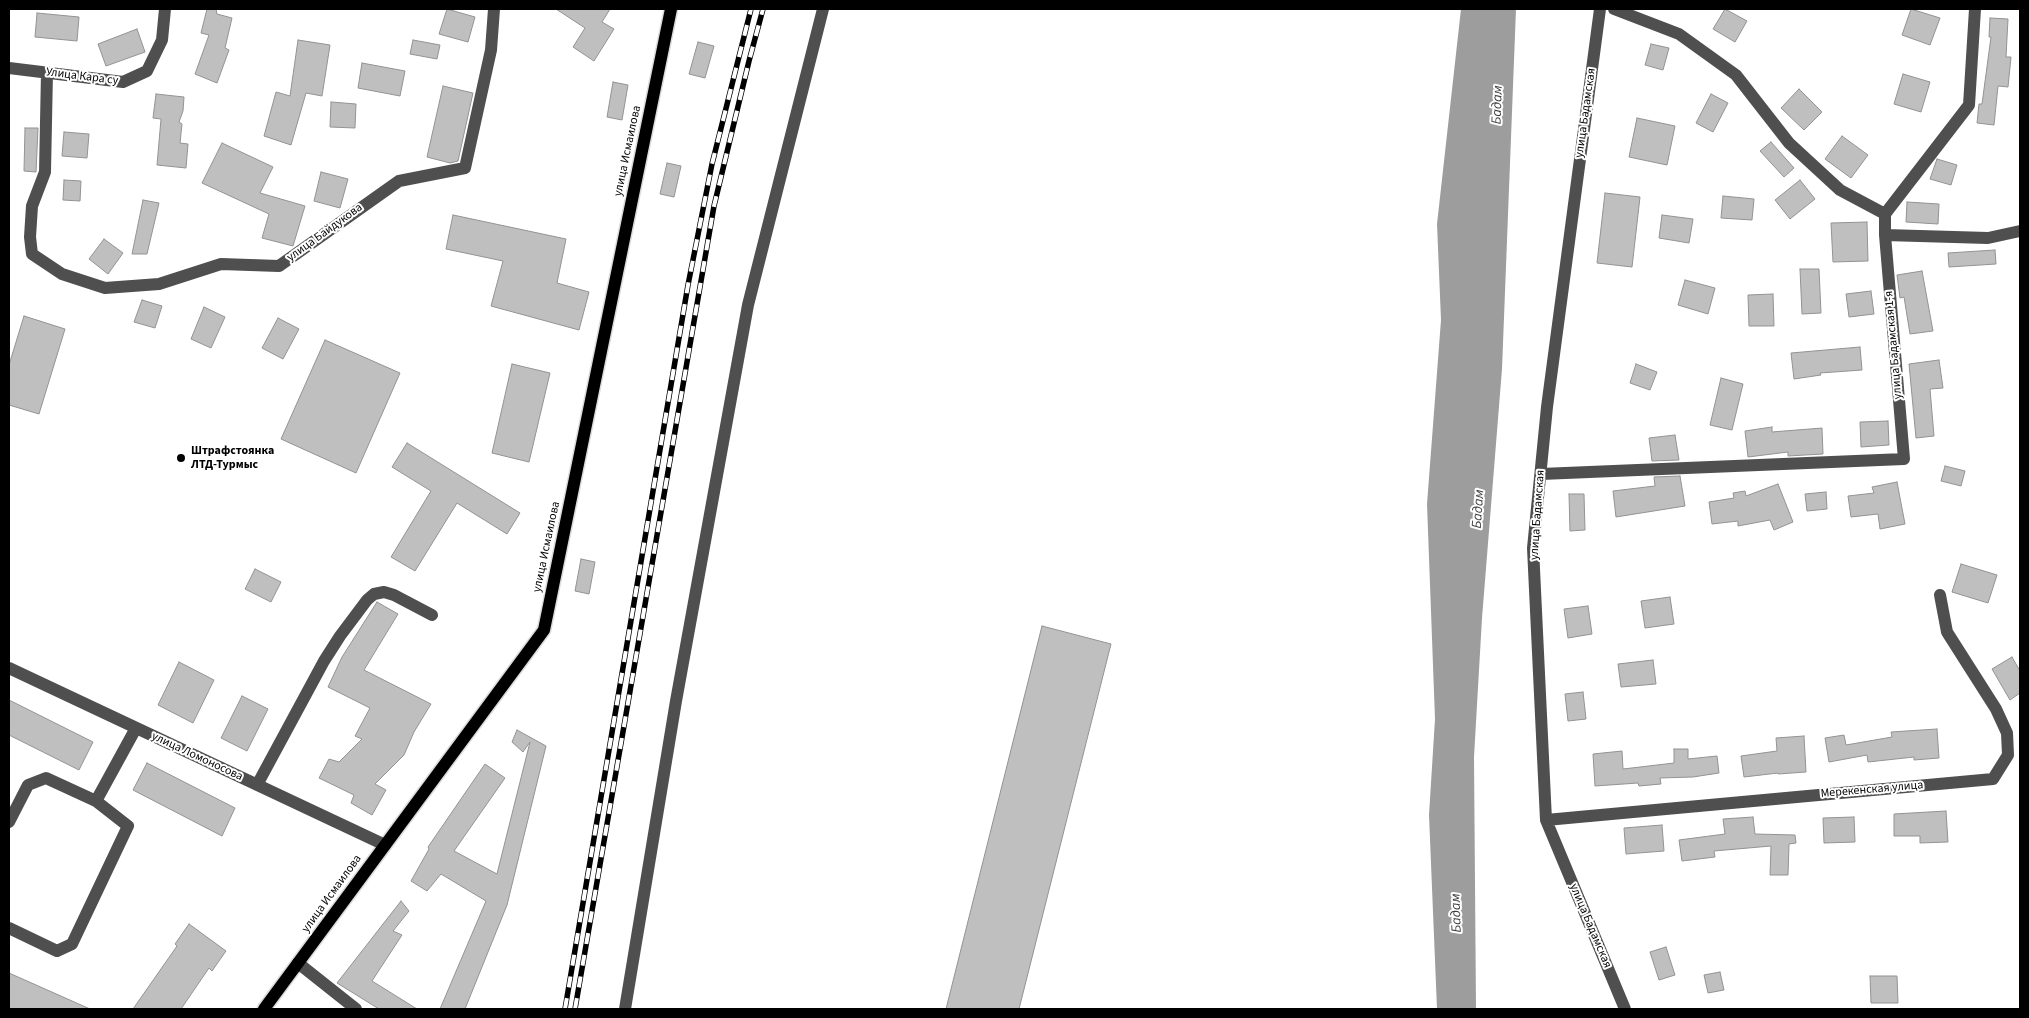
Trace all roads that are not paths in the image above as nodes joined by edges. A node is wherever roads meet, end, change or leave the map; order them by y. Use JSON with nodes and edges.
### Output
{"nodes":[{"id":1,"x":165,"y":9,"type":"edge"},
{"id":2,"x":494,"y":9,"type":"edge"},
{"id":3,"x":671,"y":9,"type":"edge"},
{"id":4,"x":823,"y":9,"type":"edge"},
{"id":5,"x":1600,"y":9,"type":"edge"},
{"id":6,"x":1614,"y":9,"type":"edge"},
{"id":7,"x":1975,"y":9,"type":"edge"},
{"id":8,"x":9,"y":68,"type":"edge"},
{"id":9,"x":47,"y":72,"type":"junction"},
{"id":10,"x":1885,"y":214,"type":"junction"},
{"id":11,"x":2020,"y":232,"type":"edge"},
{"id":12,"x":1885,"y":235,"type":"junction"},
{"id":13,"x":1541,"y":474,"type":"junction"},
{"id":14,"x":1940,"y":595,"type":"dead end"},
{"id":15,"x":432,"y":615,"type":"dead end"},
{"id":16,"x":9,"y":668,"type":"edge"},
{"id":17,"x":136,"y":728,"type":"junction"},
{"id":18,"x":257,"y":785,"type":"junction"},
{"id":19,"x":96,"y":801,"type":"junction"},
{"id":20,"x":1546,"y":820,"type":"junction"},
{"id":21,"x":9,"y":822,"type":"edge"},
{"id":22,"x":385,"y":845,"type":"junction"},
{"id":23,"x":9,"y":928,"type":"edge"},
{"id":24,"x":298,"y":963,"type":"junction"},
{"id":25,"x":264,"y":1009,"type":"edge"},
{"id":26,"x":356,"y":1009,"type":"edge"},
{"id":27,"x":625,"y":1009,"type":"edge"},
{"id":28,"x":1625,"y":1009,"type":"edge"}],
"edges":[{"from":1,"to":9,"type":"street","name":"Улица Кара су"},
{"from":2,"to":9,"type":"street","name":"улица Байдукова"},
{"from":3,"to":22,"type":"main road","name":"улица Исмаилова"},
{"from":4,"to":27,"type":"street"},
{"from":5,"to":13,"type":"street","name":"улица Бадамская"},
{"from":6,"to":10,"type":"street"},
{"from":7,"to":10,"type":"street"},
{"from":8,"to":9,"type":"street","name":"Улица Кара су"},
{"from":10,"to":12,"type":"street","name":"улица Бадамская 1-я"},
{"from":11,"to":12,"type":"street"},
{"from":12,"to":13,"type":"street","name":"улица Бадамская 1-я"},
{"from":13,"to":20,"type":"street","name":"улица Бадамская"},
{"from":14,"to":20,"type":"street","name":"Мерекенская улица"},
{"from":15,"to":18,"type":"street"},
{"from":16,"to":17,"type":"street","name":"улица Ломоносова"},
{"from":17,"to":18,"type":"street","name":"улица Ломоносова"},
{"from":17,"to":19,"type":"street"},
{"from":18,"to":22,"type":"street","name":"улица Ломоносова"},
{"from":19,"to":21,"type":"street"},
{"from":19,"to":23,"type":"street"},
{"from":20,"to":28,"type":"street","name":"улица Бадамская"},
{"from":22,"to":24,"type":"main road","name":"улица Исмаилова"},
{"from":24,"to":25,"type":"main road","name":"улица Исмаилова"},
{"from":24,"to":26,"type":"street"}]}
